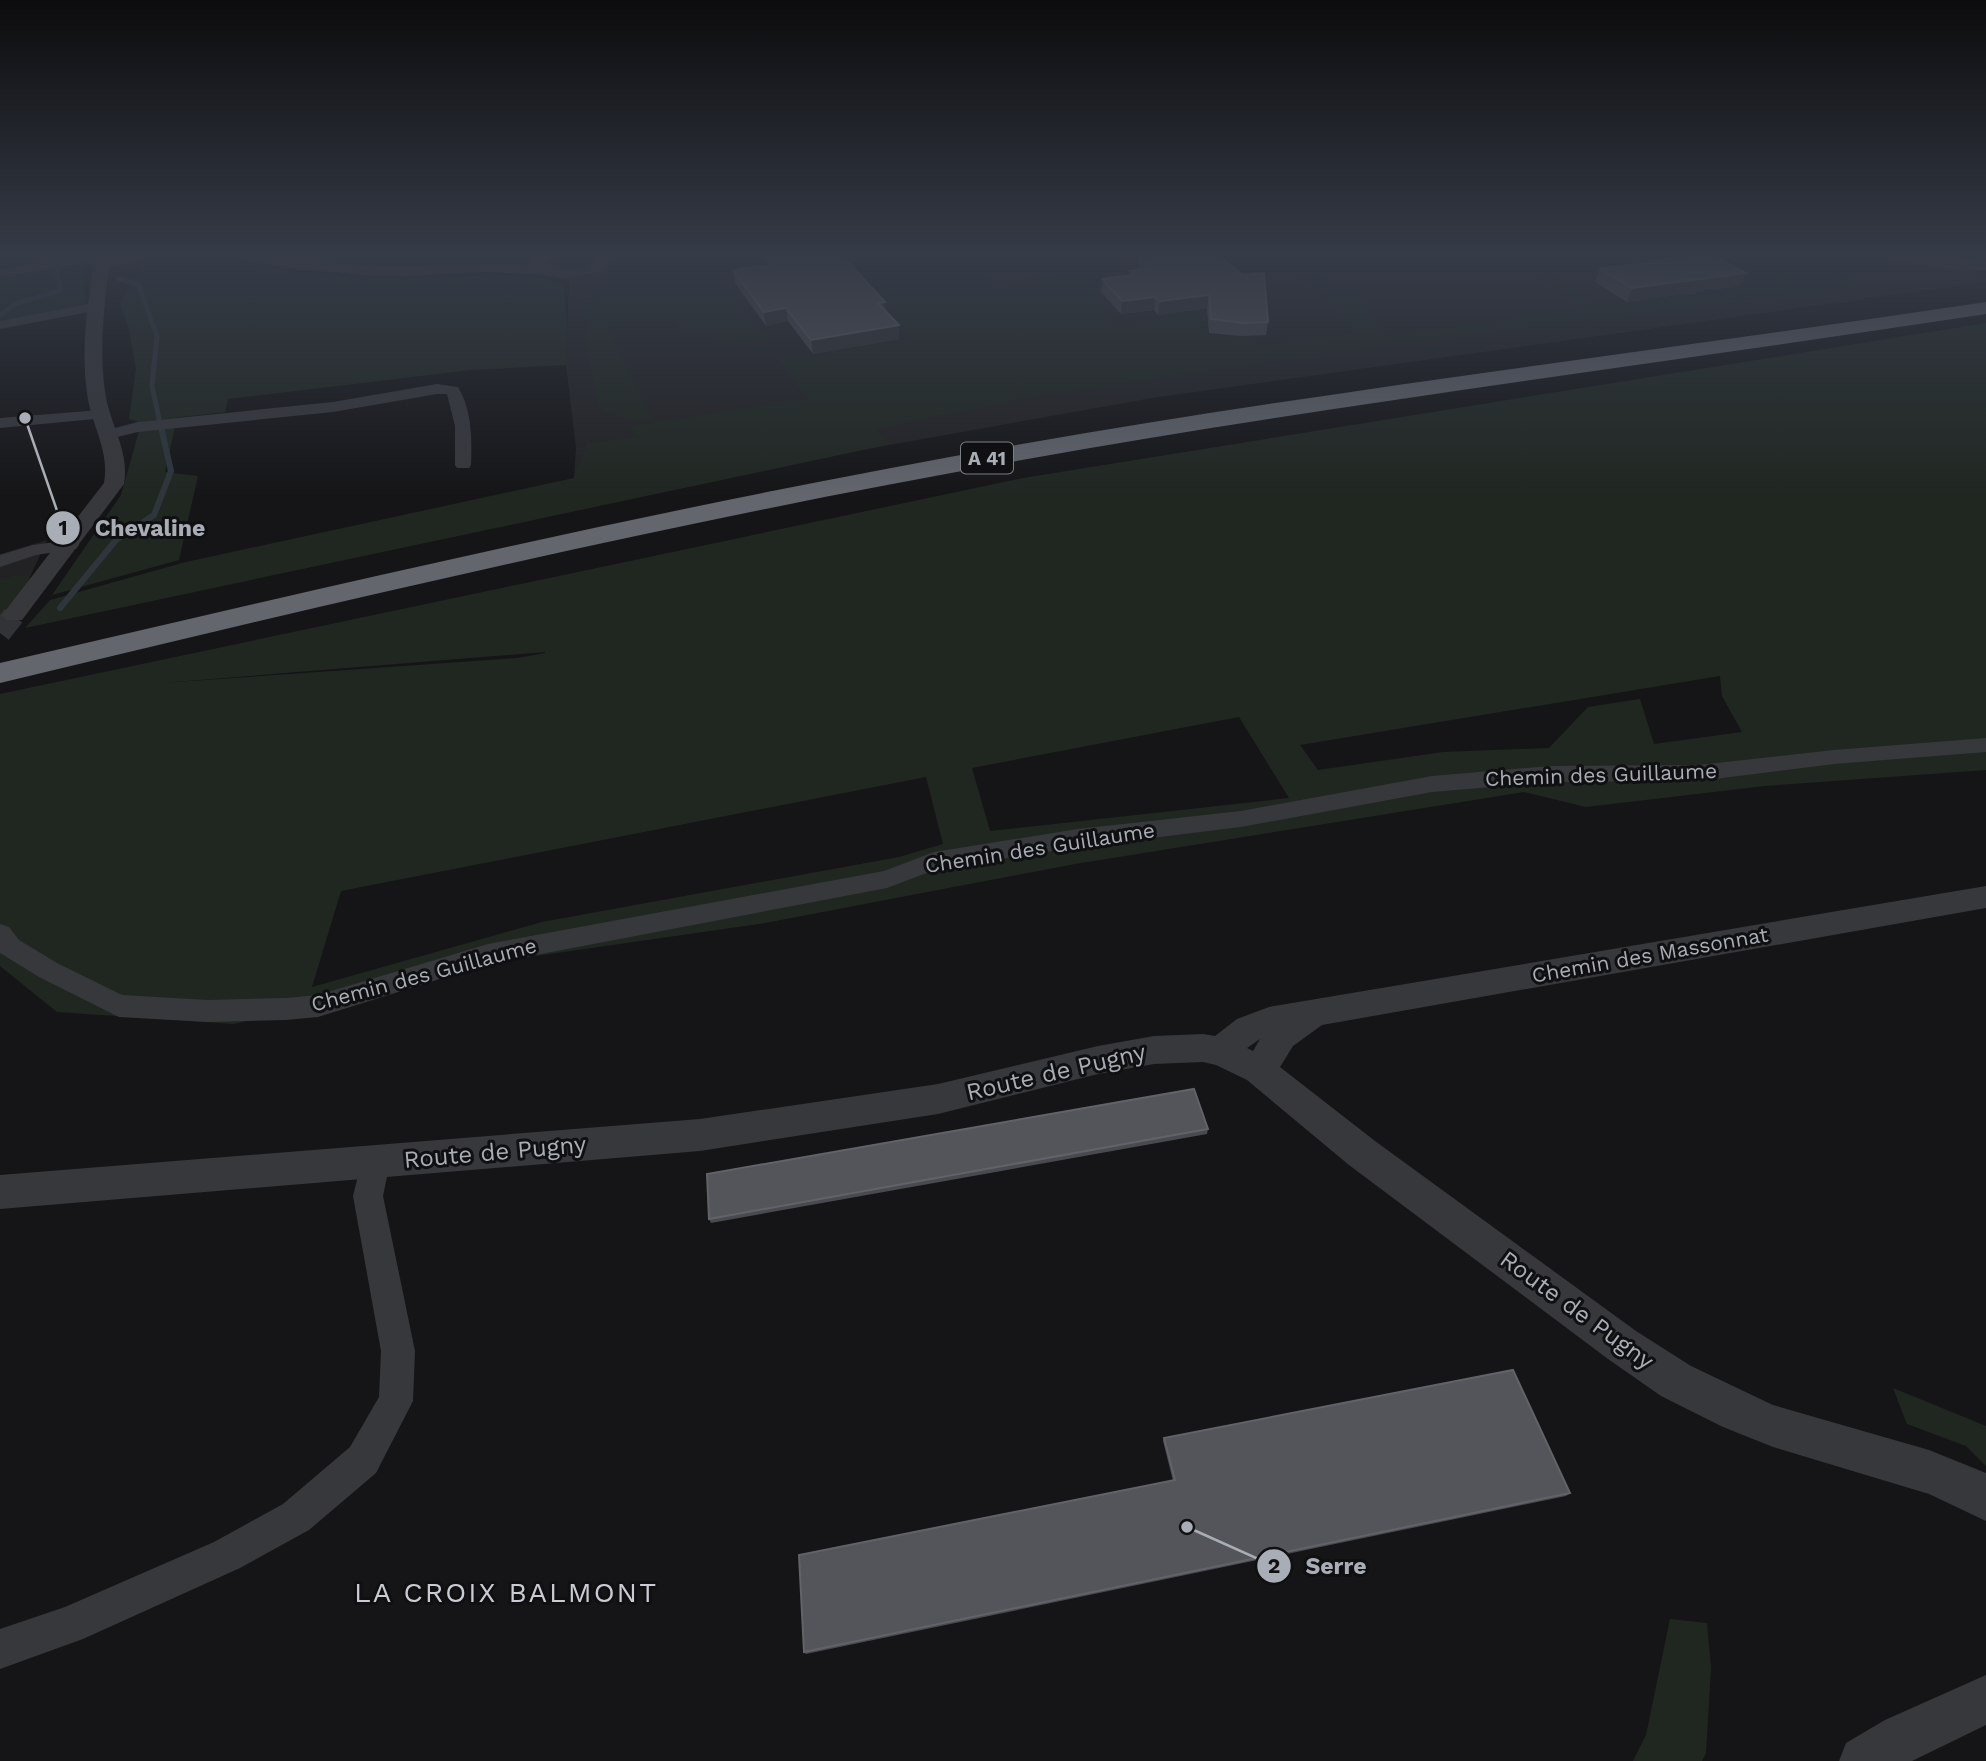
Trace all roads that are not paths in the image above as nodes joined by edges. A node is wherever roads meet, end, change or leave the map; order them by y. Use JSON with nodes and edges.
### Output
{"nodes":[{"id":1,"x":93,"y":334,"type":"edge"},
{"id":2,"x":1693,"y":334,"type":"edge"},
{"id":3,"x":1803,"y":334,"type":"edge"},
{"id":4,"x":0,"y":423,"type":"edge"},
{"id":5,"x":105,"y":424,"type":"junction"},
{"id":6,"x":463,"y":465,"type":"dead end"},
{"id":7,"x":70,"y":545,"type":"junction"},
{"id":8,"x":0,"y":563,"type":"edge"},
{"id":9,"x":53,"y":565,"type":"junction"},
{"id":10,"x":14,"y":615,"type":"tunnel mouth"},
{"id":11,"x":0,"y":650,"type":"tunnel mouth"},
{"id":12,"x":0,"y":673,"type":"edge"},
{"id":13,"x":1986,"y":745,"type":"edge"},
{"id":14,"x":1986,"y":897,"type":"edge"},
{"id":15,"x":0,"y":934,"type":"edge"},
{"id":16,"x":1314,"y":1015,"type":"junction"},
{"id":17,"x":1222,"y":1052,"type":"junction"},
{"id":18,"x":1259,"y":1070,"type":"junction"},
{"id":19,"x":375,"y":1162,"type":"junction"},
{"id":20,"x":0,"y":1192,"type":"edge"},
{"id":21,"x":1986,"y":1499,"type":"edge"},
{"id":22,"x":0,"y":1650,"type":"edge"},
{"id":23,"x":1986,"y":1699,"type":"edge"},
{"id":24,"x":1864,"y":1761,"type":"edge"}],
"edges":[{"from":1,"to":5,"type":"street"},
{"from":2,"to":11,"type":"highway","number":"A 41"},
{"from":3,"to":12,"type":"highway","number":"A 41"},
{"from":4,"to":5,"type":"street"},
{"from":5,"to":6,"type":"street"},
{"from":5,"to":7,"type":"street"},
{"from":7,"to":8,"type":"street"},
{"from":7,"to":9,"type":"street"},
{"from":8,"to":9,"type":"street"},
{"from":9,"to":10,"type":"street"},
{"from":13,"to":15,"type":"street","name":"Chemin des Guillaume"},
{"from":14,"to":16,"type":"street","name":"Chemin des Massonnat"},
{"from":16,"to":17,"type":"street","name":"Chemin des Massonnat"},
{"from":16,"to":18,"type":"street","name":"Chemin des Massonnat"},
{"from":17,"to":18,"type":"street","name":"Route de Pugny"},
{"from":17,"to":19,"type":"street","name":"Route de Pugny"},
{"from":18,"to":21,"type":"street","name":"Route de Pugny"},
{"from":19,"to":20,"type":"street","name":"Route de Pugny"},
{"from":19,"to":22,"type":"street"},
{"from":23,"to":24,"type":"street"}]}
